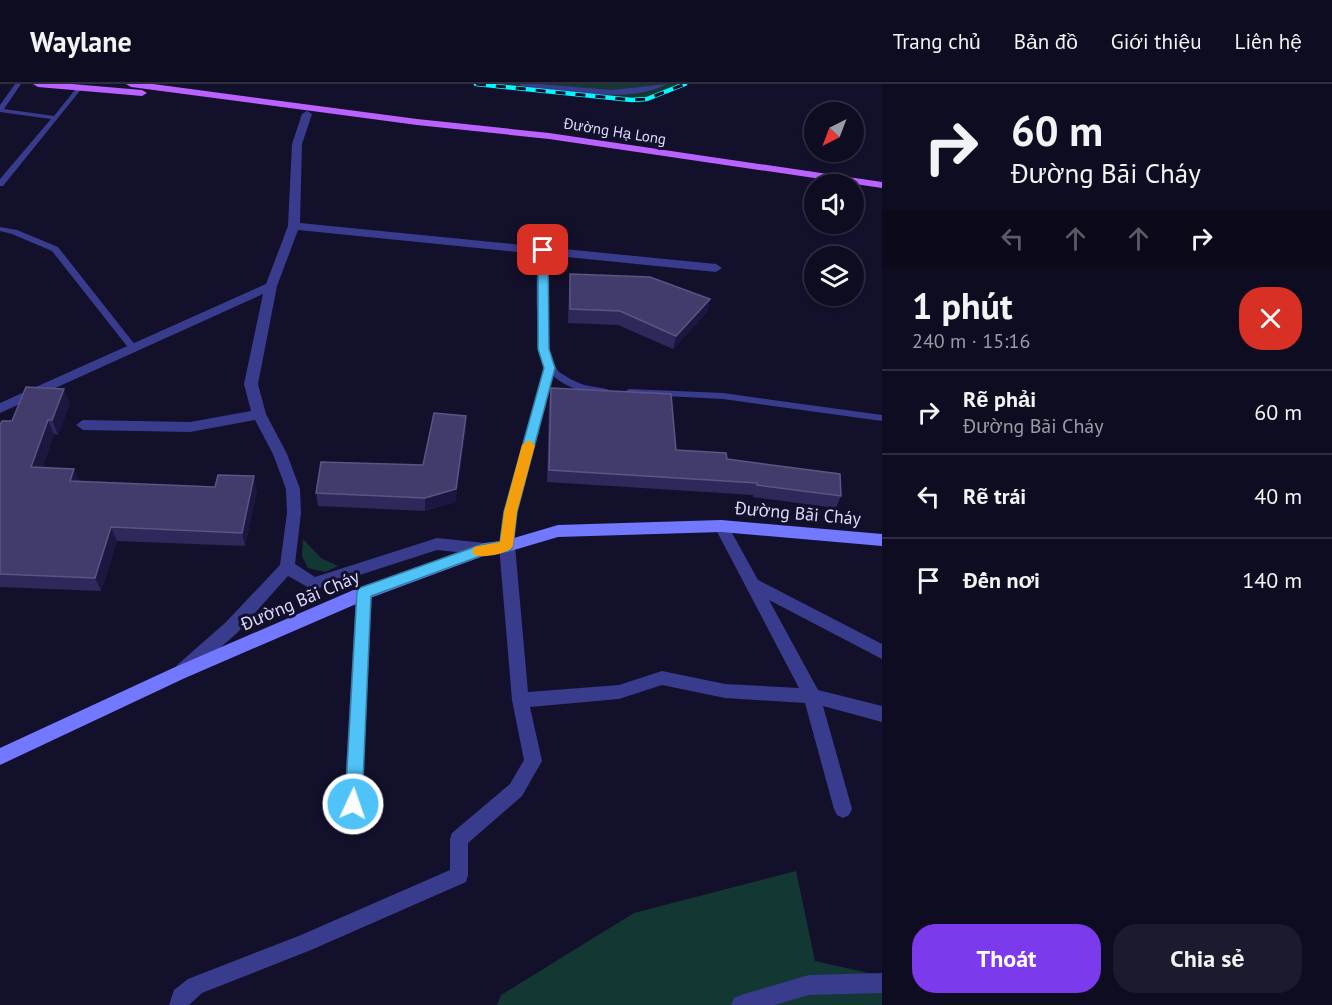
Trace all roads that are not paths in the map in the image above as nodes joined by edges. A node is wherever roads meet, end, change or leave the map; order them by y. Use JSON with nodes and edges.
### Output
{"nodes":[{"id":1,"x":18,"y":84,"type":"edge"},
{"id":2,"x":38,"y":84,"type":"edge"},
{"id":3,"x":131,"y":84,"type":"edge"},
{"id":4,"x":522,"y":84,"type":"edge"},
{"id":5,"x":664,"y":84,"type":"edge"},
{"id":6,"x":80,"y":87,"type":"junction"},
{"id":7,"x":0,"y":110,"type":"edge"},
{"id":8,"x":344,"y":111,"type":"junction"},
{"id":9,"x":307,"y":114,"type":"junction"},
{"id":10,"x":56,"y":118,"type":"junction"},
{"id":11,"x":0,"y":184,"type":"edge"},
{"id":12,"x":882,"y":185,"type":"edge"},
{"id":13,"x":294,"y":226,"type":"junction"},
{"id":14,"x":0,"y":230,"type":"edge"},
{"id":15,"x":543,"y":250,"type":"junction"},
{"id":16,"x":716,"y":268,"type":"dead end"},
{"id":17,"x":271,"y":286,"type":"junction"},
{"id":18,"x":133,"y":348,"type":"junction"},
{"id":19,"x":549,"y":368,"type":"junction"},
{"id":20,"x":0,"y":408,"type":"edge"},
{"id":21,"x":259,"y":414,"type":"junction"},
{"id":22,"x":882,"y":418,"type":"edge"},
{"id":23,"x":83,"y":425,"type":"dead end"},
{"id":24,"x":722,"y":526,"type":"junction"},
{"id":25,"x":882,"y":540,"type":"edge"},
{"id":26,"x":507,"y":546,"type":"junction"},
{"id":27,"x":485,"y":549,"type":"junction"},
{"id":28,"x":287,"y":567,"type":"junction"},
{"id":29,"x":753,"y":584,"type":"junction"},
{"id":30,"x":364,"y":592,"type":"junction"},
{"id":31,"x":882,"y":652,"type":"edge"},
{"id":32,"x":179,"y":673,"type":"junction"},
{"id":33,"x":812,"y":696,"type":"junction"},
{"id":34,"x":520,"y":700,"type":"junction"},
{"id":35,"x":882,"y":714,"type":"edge"},
{"id":36,"x":0,"y":757,"type":"edge"},
{"id":37,"x":353,"y":804,"type":"dead end"},
{"id":38,"x":843,"y":809,"type":"dead end"},
{"id":39,"x":882,"y":983,"type":"edge"},
{"id":40,"x":179,"y":1005,"type":"edge"},
{"id":41,"x":741,"y":1005,"type":"edge"}],
"edges":[{"from":1,"to":7,"type":"lane"},
{"from":2,"to":6,"type":"main road","name":"Đường Hạ Long"},
{"from":3,"to":8,"type":"main road","name":"Đường Hạ Long"},
{"from":4,"to":5,"type":"lane"},
{"from":6,"to":9,"type":"main road","name":"Đường Hạ Long"},
{"from":6,"to":10,"type":"lane"},
{"from":7,"to":10,"type":"lane"},
{"from":8,"to":9,"type":"main road","name":"Đường Hạ Long"},
{"from":8,"to":12,"type":"main road","name":"Đường Hạ Long"},
{"from":9,"to":13,"type":"street"},
{"from":10,"to":11,"type":"lane"},
{"from":13,"to":15,"type":"street"},
{"from":13,"to":17,"type":"street"},
{"from":14,"to":18,"type":"lane"},
{"from":15,"to":16,"type":"street"},
{"from":15,"to":19,"type":"lane"},
{"from":17,"to":18,"type":"street"},
{"from":17,"to":21,"type":"street"},
{"from":18,"to":20,"type":"street"},
{"from":19,"to":22,"type":"lane"},
{"from":19,"to":26,"type":"lane"},
{"from":21,"to":23,"type":"street"},
{"from":21,"to":28,"type":"street"},
{"from":24,"to":25,"type":"main road","name":"Đường Bãi Cháy"},
{"from":24,"to":26,"type":"main road","name":"Đường Bãi Cháy"},
{"from":24,"to":29,"type":"street"},
{"from":26,"to":27,"type":"main road","name":"Đường Bãi Cháy"},
{"from":26,"to":34,"type":"street"},
{"from":27,"to":28,"type":"street"},
{"from":27,"to":30,"type":"main road","name":"Đường Bãi Cháy"},
{"from":28,"to":32,"type":"street"},
{"from":29,"to":31,"type":"street"},
{"from":29,"to":33,"type":"street"},
{"from":30,"to":32,"type":"main road","name":"Đường Bãi Cháy"},
{"from":30,"to":37,"type":"street"},
{"from":32,"to":36,"type":"main road","name":"Đường Bãi Cháy"},
{"from":33,"to":34,"type":"street"},
{"from":33,"to":35,"type":"street"},
{"from":33,"to":38,"type":"street"},
{"from":34,"to":40,"type":"street"},
{"from":39,"to":41,"type":"street"}]}
